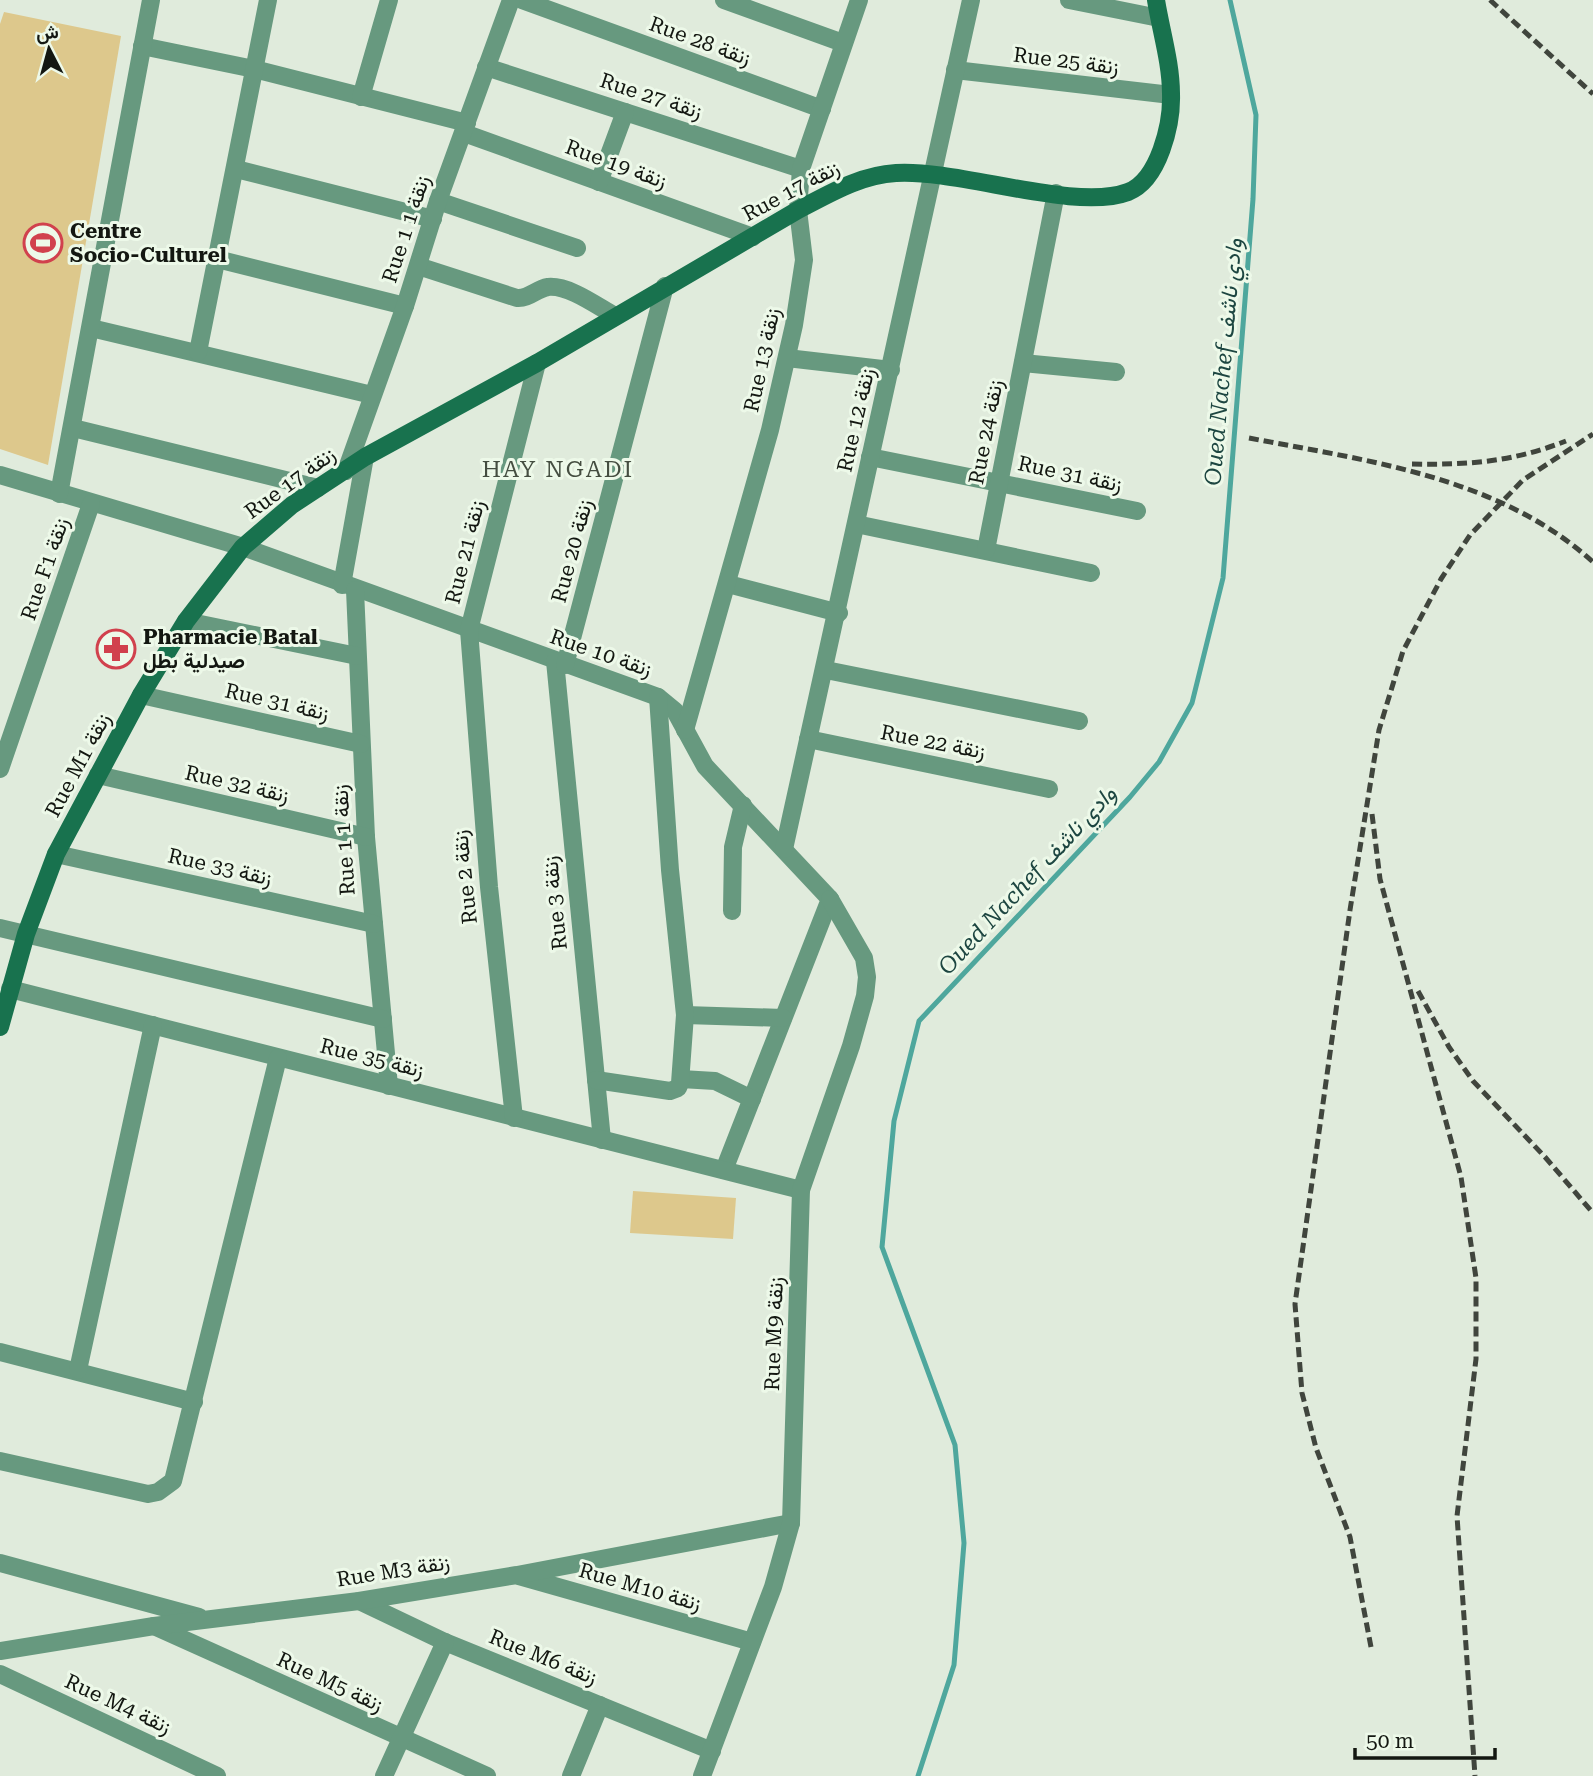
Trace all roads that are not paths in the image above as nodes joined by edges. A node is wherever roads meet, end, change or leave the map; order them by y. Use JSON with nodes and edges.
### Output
{"nodes":[{"id":1,"x":151,"y":0,"type":"edge"},
{"id":2,"x":268,"y":0,"type":"edge"},
{"id":3,"x":387,"y":0,"type":"edge"},
{"id":4,"x":511,"y":0,"type":"edge"},
{"id":5,"x":522,"y":0,"type":"edge"},
{"id":6,"x":724,"y":0,"type":"edge"},
{"id":7,"x":859,"y":0,"type":"edge"},
{"id":8,"x":971,"y":0,"type":"edge"},
{"id":9,"x":1069,"y":0,"type":"edge"},
{"id":10,"x":1157,"y":9,"type":"edge"},
{"id":11,"x":843,"y":43,"type":"junction"},
{"id":12,"x":142,"y":46,"type":"junction"},
{"id":13,"x":486,"y":67,"type":"junction"},
{"id":14,"x":254,"y":69,"type":"junction"},
{"id":15,"x":955,"y":70,"type":"junction"},
{"id":16,"x":1171,"y":96,"type":"junction"},
{"id":17,"x":361,"y":97,"type":"junction"},
{"id":18,"x":822,"y":109,"type":"junction"},
{"id":19,"x":625,"y":112,"type":"junction"},
{"id":20,"x":465,"y":127,"type":"junction"},
{"id":21,"x":236,"y":169,"type":"junction"},
{"id":22,"x":801,"y":169,"type":"junction"},
{"id":23,"x":932,"y":173,"type":"junction"},
{"id":24,"x":598,"y":182,"type":"junction"},
{"id":25,"x":1056,"y":193,"type":"junction"},
{"id":26,"x":438,"y":201,"type":"junction"},
{"id":27,"x":797,"y":210,"type":"junction"},
{"id":28,"x":433,"y":219,"type":"junction"},
{"id":29,"x":752,"y":237,"type":"junction"},
{"id":30,"x":577,"y":248,"type":"dead end"},
{"id":31,"x":217,"y":259,"type":"junction"},
{"id":32,"x":418,"y":266,"type":"junction"},
{"id":33,"x":665,"y":286,"type":"junction"},
{"id":34,"x":405,"y":306,"type":"junction"},
{"id":35,"x":615,"y":316,"type":"junction"},
{"id":36,"x":92,"y":328,"type":"junction"},
{"id":37,"x":198,"y":352,"type":"junction"},
{"id":38,"x":787,"y":358,"type":"junction"},
{"id":39,"x":537,"y":363,"type":"junction"},
{"id":40,"x":1023,"y":363,"type":"junction"},
{"id":41,"x":891,"y":370,"type":"junction"},
{"id":42,"x":1116,"y":372,"type":"dead end"},
{"id":43,"x":372,"y":395,"type":"junction"},
{"id":44,"x":73,"y":428,"type":"junction"},
{"id":45,"x":365,"y":457,"type":"junction"},
{"id":46,"x":870,"y":457,"type":"junction"},
{"id":47,"x":346,"y":471,"type":"junction"},
{"id":48,"x":0,"y":475,"type":"edge"},
{"id":49,"x":999,"y":482,"type":"junction"},
{"id":50,"x":318,"y":488,"type":"junction"},
{"id":51,"x":59,"y":494,"type":"junction"},
{"id":52,"x":91,"y":504,"type":"junction"},
{"id":53,"x":1137,"y":511,"type":"dead end"},
{"id":54,"x":856,"y":524,"type":"junction"},
{"id":55,"x":243,"y":547,"type":"junction"},
{"id":56,"x":985,"y":550,"type":"junction"},
{"id":57,"x":1091,"y":573,"type":"dead end"},
{"id":58,"x":728,"y":584,"type":"junction"},
{"id":59,"x":348,"y":587,"type":"junction"},
{"id":60,"x":839,"y":613,"type":"junction"},
{"id":61,"x":186,"y":621,"type":"junction"},
{"id":62,"x":469,"y":630,"type":"junction"},
{"id":63,"x":357,"y":656,"type":"junction"},
{"id":64,"x":560,"y":663,"type":"junction"},
{"id":65,"x":826,"y":670,"type":"junction"},
{"id":66,"x":141,"y":695,"type":"junction"},
{"id":67,"x":658,"y":697,"type":"junction"},
{"id":68,"x":1079,"y":721,"type":"dead end"},
{"id":69,"x":685,"y":730,"type":"junction"},
{"id":70,"x":808,"y":739,"type":"junction"},
{"id":71,"x":361,"y":744,"type":"junction"},
{"id":72,"x":0,"y":769,"type":"edge"},
{"id":73,"x":98,"y":775,"type":"junction"},
{"id":74,"x":1049,"y":789,"type":"dead end"},
{"id":75,"x":743,"y":805,"type":"junction"},
{"id":76,"x":366,"y":837,"type":"junction"},
{"id":77,"x":784,"y":849,"type":"junction"},
{"id":78,"x":56,"y":854,"type":"junction"},
{"id":79,"x":830,"y":899,"type":"junction"},
{"id":80,"x":732,"y":911,"type":"dead end"},
{"id":81,"x":373,"y":924,"type":"junction"},
{"id":82,"x":0,"y":928,"type":"edge"},
{"id":83,"x":26,"y":934,"type":"junction"},
{"id":84,"x":10,"y":989,"type":"junction"},
{"id":85,"x":685,"y":1016,"type":"junction"},
{"id":86,"x":383,"y":1018,"type":"junction"},
{"id":87,"x":783,"y":1018,"type":"junction"},
{"id":88,"x":153,"y":1025,"type":"junction"},
{"id":89,"x":0,"y":1027,"type":"edge"},
{"id":90,"x":278,"y":1058,"type":"junction"},
{"id":91,"x":681,"y":1079,"type":"junction"},
{"id":92,"x":596,"y":1080,"type":"junction"},
{"id":93,"x":389,"y":1086,"type":"junction"},
{"id":94,"x":752,"y":1099,"type":"junction"},
{"id":95,"x":514,"y":1118,"type":"junction"},
{"id":96,"x":602,"y":1140,"type":"junction"},
{"id":97,"x":724,"y":1171,"type":"junction"},
{"id":98,"x":801,"y":1190,"type":"junction"},
{"id":99,"x":0,"y":1352,"type":"edge"},
{"id":100,"x":78,"y":1370,"type":"junction"},
{"id":101,"x":194,"y":1402,"type":"junction"},
{"id":102,"x":0,"y":1461,"type":"edge"},
{"id":103,"x":791,"y":1523,"type":"junction"},
{"id":104,"x":0,"y":1563,"type":"edge"},
{"id":105,"x":517,"y":1575,"type":"junction"},
{"id":106,"x":359,"y":1601,"type":"junction"},
{"id":107,"x":208,"y":1619,"type":"junction"},
{"id":108,"x":155,"y":1626,"type":"junction"},
{"id":109,"x":445,"y":1642,"type":"junction"},
{"id":110,"x":752,"y":1643,"type":"junction"},
{"id":111,"x":0,"y":1651,"type":"edge"},
{"id":112,"x":0,"y":1674,"type":"edge"},
{"id":113,"x":600,"y":1705,"type":"junction"},
{"id":114,"x":402,"y":1740,"type":"junction"},
{"id":115,"x":712,"y":1751,"type":"junction"},
{"id":116,"x":217,"y":1776,"type":"edge"},
{"id":117,"x":384,"y":1776,"type":"edge"},
{"id":118,"x":488,"y":1776,"type":"edge"},
{"id":119,"x":571,"y":1776,"type":"edge"},
{"id":120,"x":702,"y":1776,"type":"edge"}],
"edges":[{"from":1,"to":12,"type":"street"},
{"from":2,"to":14,"type":"street"},
{"from":3,"to":17,"type":"street"},
{"from":4,"to":13,"type":"street","name":"Rue 1 زنقة 1"},
{"from":5,"to":18,"type":"street","name":"Rue 28 زنقة"},
{"from":6,"to":11,"type":"street"},
{"from":7,"to":11,"type":"street","name":"Rue 13 زنقة"},
{"from":8,"to":15,"type":"street","name":"Rue 12 زنقة"},
{"from":9,"to":10,"type":"street"},
{"from":10,"to":16,"type":"street","name":"Rue 17 زنقة"},
{"from":11,"to":18,"type":"street","name":"Rue 13 زنقة"},
{"from":12,"to":14,"type":"street","name":"Rue 19 زنقة"},
{"from":12,"to":36,"type":"street"},
{"from":13,"to":19,"type":"street","name":"Rue 27 زنقة"},
{"from":13,"to":20,"type":"street","name":"Rue 1 زنقة 1"},
{"from":14,"to":17,"type":"street","name":"Rue 19 زنقة"},
{"from":14,"to":21,"type":"street"},
{"from":15,"to":16,"type":"street","name":"Rue 25 زنقة"},
{"from":15,"to":23,"type":"street","name":"Rue 12 زنقة"},
{"from":16,"to":25,"type":"street","name":"Rue 17 زنقة"},
{"from":17,"to":20,"type":"street","name":"Rue 19 زنقة"},
{"from":18,"to":22,"type":"street","name":"Rue 13 زنقة"},
{"from":19,"to":22,"type":"street","name":"Rue 27 زنقة"},
{"from":19,"to":24,"type":"street"},
{"from":20,"to":24,"type":"street","name":"Rue 19 زنقة"},
{"from":20,"to":26,"type":"street","name":"Rue 1 زنقة 1"},
{"from":21,"to":28,"type":"street"},
{"from":21,"to":31,"type":"street"},
{"from":22,"to":27,"type":"street","name":"Rue 13 زنقة"},
{"from":23,"to":25,"type":"street","name":"Rue 17 زنقة"},
{"from":23,"to":27,"type":"street","name":"Rue 17 زنقة"},
{"from":23,"to":41,"type":"street","name":"Rue 12 زنقة"},
{"from":24,"to":29,"type":"street","name":"Rue 19 زنقة"},
{"from":25,"to":40,"type":"street","name":"Rue 24 زنقة"},
{"from":26,"to":28,"type":"street","name":"Rue 1 زنقة 1"},
{"from":26,"to":30,"type":"street"},
{"from":27,"to":29,"type":"street","name":"Rue 17 زنقة"},
{"from":27,"to":38,"type":"street","name":"Rue 13 زنقة"},
{"from":28,"to":32,"type":"street","name":"Rue 1 زنقة 1"},
{"from":29,"to":33,"type":"street","name":"Rue 17 زنقة"},
{"from":31,"to":34,"type":"street"},
{"from":31,"to":37,"type":"street"},
{"from":32,"to":34,"type":"street","name":"Rue 1 زنقة 1"},
{"from":32,"to":35,"type":"street"},
{"from":33,"to":35,"type":"street","name":"Rue 17 زنقة"},
{"from":33,"to":64,"type":"street","name":"Rue 20 زنقة"},
{"from":34,"to":43,"type":"street","name":"Rue 1 زنقة 1"},
{"from":35,"to":39,"type":"street","name":"Rue 17 زنقة"},
{"from":36,"to":37,"type":"street"},
{"from":36,"to":44,"type":"street"},
{"from":37,"to":43,"type":"street"},
{"from":38,"to":41,"type":"street"},
{"from":38,"to":58,"type":"street","name":"Rue 13 زنقة"},
{"from":39,"to":45,"type":"street","name":"Rue 17 زنقة"},
{"from":39,"to":62,"type":"street","name":"Rue 21 زنقة"},
{"from":40,"to":42,"type":"street"},
{"from":40,"to":49,"type":"street","name":"Rue 24 زنقة"},
{"from":41,"to":46,"type":"street","name":"Rue 12 زنقة"},
{"from":43,"to":47,"type":"street","name":"Rue 1 زنقة 1"},
{"from":44,"to":50,"type":"street"},
{"from":44,"to":51,"type":"street"},
{"from":45,"to":47,"type":"street","name":"Rue 17 زنقة"},
{"from":45,"to":59,"type":"street","name":"Rue 17 زنقة"},
{"from":46,"to":49,"type":"street","name":"Rue 31 زنقة"},
{"from":46,"to":54,"type":"street","name":"Rue 12 زنقة"},
{"from":47,"to":50,"type":"street","name":"Rue 17 زنقة"},
{"from":48,"to":51,"type":"street","name":"Rue 10 زنقة"},
{"from":49,"to":53,"type":"street","name":"Rue 31 زنقة"},
{"from":49,"to":56,"type":"street","name":"Rue 24 زنقة"},
{"from":50,"to":55,"type":"street","name":"Rue 17 زنقة"},
{"from":51,"to":52,"type":"street","name":"Rue 10 زنقة"},
{"from":52,"to":55,"type":"street","name":"Rue 10 زنقة"},
{"from":52,"to":72,"type":"street","name":"Rue F1 زنقة"},
{"from":54,"to":56,"type":"street"},
{"from":54,"to":60,"type":"street","name":"Rue 12 زنقة"},
{"from":55,"to":59,"type":"street","name":"Rue 10 زنقة"},
{"from":55,"to":61,"type":"street","name":"Rue M1 زنقة"},
{"from":56,"to":57,"type":"street"},
{"from":58,"to":60,"type":"street"},
{"from":58,"to":69,"type":"street","name":"Rue 13 زنقة"},
{"from":59,"to":62,"type":"street","name":"Rue 10 زنقة"},
{"from":59,"to":63,"type":"street","name":"Rue 1 زنقة 1"},
{"from":60,"to":65,"type":"street","name":"Rue 12 زنقة"},
{"from":61,"to":63,"type":"street"},
{"from":61,"to":66,"type":"street","name":"Rue M1 زنقة"},
{"from":62,"to":64,"type":"street","name":"Rue 10 زنقة"},
{"from":62,"to":95,"type":"street","name":"Rue 2 زنقة"},
{"from":63,"to":71,"type":"street","name":"Rue 1 زنقة 1"},
{"from":64,"to":67,"type":"street","name":"Rue 10 زنقة"},
{"from":64,"to":92,"type":"street","name":"Rue 3 زنقة"},
{"from":65,"to":68,"type":"street"},
{"from":65,"to":70,"type":"street","name":"Rue 12 زنقة"},
{"from":66,"to":71,"type":"street","name":"Rue 31 زنقة"},
{"from":66,"to":73,"type":"street","name":"Rue M1 زنقة"},
{"from":67,"to":69,"type":"street","name":"Rue 10 زنقة"},
{"from":67,"to":85,"type":"street"},
{"from":69,"to":75,"type":"street","name":"Rue 10 زنقة"},
{"from":70,"to":74,"type":"street","name":"Rue 22 زنقة"},
{"from":70,"to":77,"type":"street","name":"Rue 12 زنقة"},
{"from":71,"to":76,"type":"street","name":"Rue 1 زنقة 1"},
{"from":73,"to":76,"type":"street","name":"Rue 32 زنقة"},
{"from":73,"to":78,"type":"street","name":"Rue M1 زنقة"},
{"from":75,"to":77,"type":"street","name":"Rue 10 زنقة"},
{"from":75,"to":80,"type":"street"},
{"from":76,"to":81,"type":"street","name":"Rue 1 زنقة 1"},
{"from":77,"to":79,"type":"street","name":"Rue 10 زنقة"},
{"from":78,"to":81,"type":"street","name":"Rue 33 زنقة"},
{"from":78,"to":83,"type":"street","name":"Rue M1 زنقة"},
{"from":79,"to":87,"type":"street"},
{"from":79,"to":98,"type":"street","name":"Rue M9 زنقة"},
{"from":81,"to":86,"type":"street","name":"Rue 1 زنقة 1"},
{"from":82,"to":83,"type":"street","name":"Rue 35 زنقة"},
{"from":83,"to":84,"type":"street","name":"Rue M1 زنقة"},
{"from":83,"to":86,"type":"street","name":"Rue 35 زنقة"},
{"from":84,"to":88,"type":"street","name":"Rue 35 زنقة"},
{"from":84,"to":89,"type":"street","name":"Rue M1 زنقة"},
{"from":85,"to":87,"type":"street"},
{"from":85,"to":91,"type":"street"},
{"from":86,"to":93,"type":"street","name":"Rue 1 زنقة 1"},
{"from":87,"to":94,"type":"street"},
{"from":88,"to":90,"type":"street","name":"Rue 35 زنقة"},
{"from":88,"to":100,"type":"street"},
{"from":90,"to":93,"type":"street","name":"Rue 35 زنقة"},
{"from":90,"to":101,"type":"street"},
{"from":91,"to":92,"type":"street"},
{"from":91,"to":94,"type":"street"},
{"from":92,"to":96,"type":"street","name":"Rue 3 زنقة"},
{"from":93,"to":95,"type":"street","name":"Rue 35 زنقة"},
{"from":94,"to":97,"type":"street"},
{"from":95,"to":96,"type":"street","name":"Rue 35 زنقة"},
{"from":96,"to":97,"type":"street","name":"Rue 35 زنقة"},
{"from":97,"to":98,"type":"street","name":"Rue 35 زنقة"},
{"from":98,"to":103,"type":"street","name":"Rue M9 زنقة"},
{"from":99,"to":100,"type":"street"},
{"from":100,"to":101,"type":"street"},
{"from":101,"to":102,"type":"street"},
{"from":103,"to":105,"type":"street","name":"Rue M3 زنقة"},
{"from":103,"to":110,"type":"street","name":"Rue M9 زنقة"},
{"from":104,"to":107,"type":"street"},
{"from":105,"to":106,"type":"street","name":"Rue M3 زنقة"},
{"from":105,"to":110,"type":"street","name":"Rue M10 زنقة"},
{"from":106,"to":107,"type":"street","name":"Rue M3 زنقة"},
{"from":106,"to":109,"type":"street","name":"Rue M6 زنقة"},
{"from":107,"to":108,"type":"street","name":"Rue M3 زنقة"},
{"from":108,"to":111,"type":"street","name":"Rue M3 زنقة"},
{"from":108,"to":114,"type":"street","name":"Rue M5 زنقة"},
{"from":109,"to":113,"type":"street","name":"Rue M6 زنقة"},
{"from":109,"to":114,"type":"street"},
{"from":110,"to":115,"type":"street","name":"Rue M9 زنقة"},
{"from":112,"to":116,"type":"street","name":"Rue M4 زنقة"},
{"from":113,"to":115,"type":"street","name":"Rue M6 زنقة"},
{"from":113,"to":119,"type":"street"},
{"from":114,"to":117,"type":"street"},
{"from":114,"to":118,"type":"street","name":"Rue M5 زنقة"},
{"from":115,"to":120,"type":"street","name":"Rue M9 زنقة"}]}
